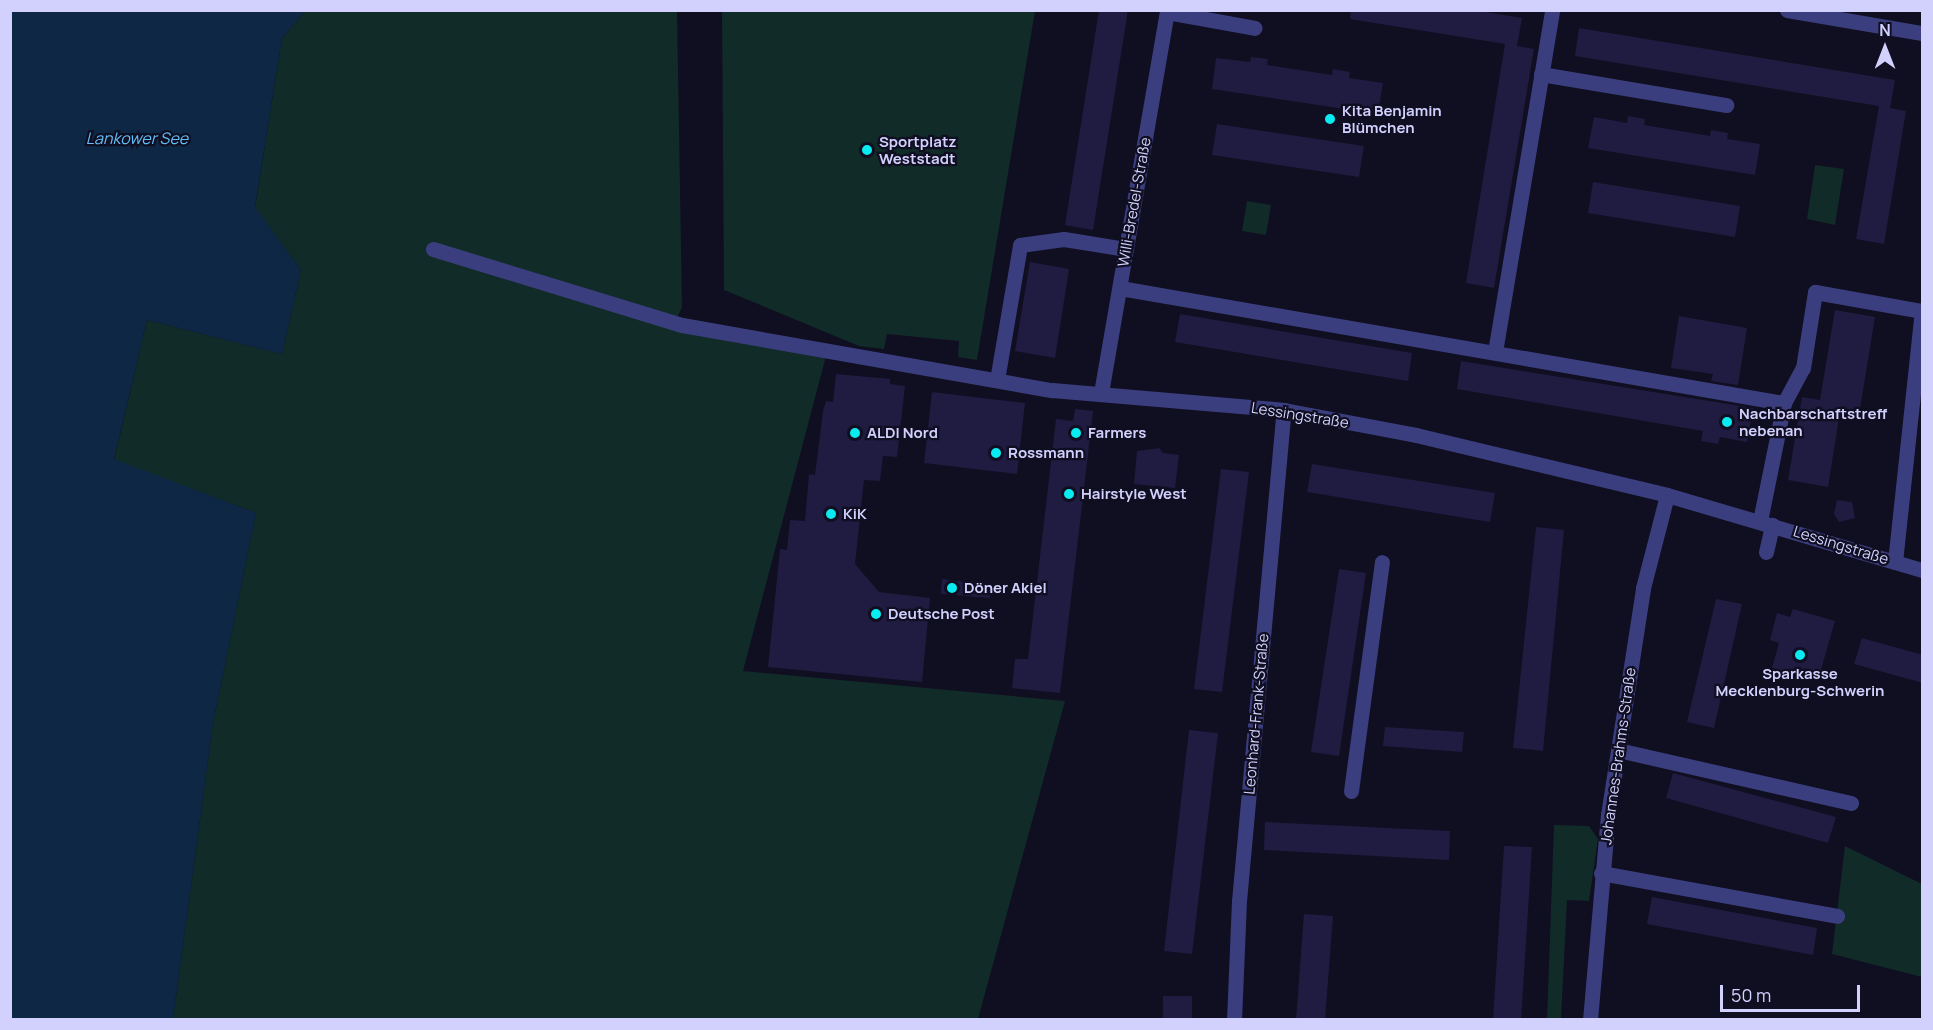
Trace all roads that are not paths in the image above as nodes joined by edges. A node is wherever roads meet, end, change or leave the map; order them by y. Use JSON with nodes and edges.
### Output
{"nodes":[{"id":1,"x":1552,"y":10,"type":"edge"},
{"id":2,"x":1787,"y":10,"type":"edge"},
{"id":3,"x":1167,"y":11,"type":"edge"},
{"id":4,"x":1256,"y":28,"type":"dead end"},
{"id":5,"x":1923,"y":33,"type":"edge"},
{"id":6,"x":1541,"y":74,"type":"junction"},
{"id":7,"x":1726,"y":105,"type":"dead end"},
{"id":8,"x":433,"y":249,"type":"dead end"},
{"id":9,"x":1126,"y":249,"type":"junction"},
{"id":10,"x":1120,"y":288,"type":"junction"},
{"id":11,"x":1922,"y":311,"type":"edge"},
{"id":12,"x":1495,"y":352,"type":"junction"},
{"id":13,"x":997,"y":380,"type":"junction"},
{"id":14,"x":1101,"y":393,"type":"junction"},
{"id":15,"x":1784,"y":403,"type":"junction"},
{"id":16,"x":1284,"y":410,"type":"junction"},
{"id":17,"x":1667,"y":495,"type":"junction"},
{"id":18,"x":1766,"y":523,"type":"junction"},
{"id":19,"x":1766,"y":552,"type":"dead end"},
{"id":20,"x":1382,"y":562,"type":"dead end"},
{"id":21,"x":1895,"y":562,"type":"junction"},
{"id":22,"x":1923,"y":570,"type":"edge"},
{"id":23,"x":1618,"y":750,"type":"junction"},
{"id":24,"x":1352,"y":791,"type":"dead end"},
{"id":25,"x":1851,"y":803,"type":"dead end"},
{"id":26,"x":1601,"y":873,"type":"junction"},
{"id":27,"x":1837,"y":916,"type":"dead end"},
{"id":28,"x":1234,"y":1020,"type":"edge"},
{"id":29,"x":1590,"y":1020,"type":"edge"}],
"edges":[{"from":1,"to":6,"type":"street"},
{"from":2,"to":5,"type":"street"},
{"from":3,"to":4,"type":"street"},
{"from":3,"to":9,"type":"street","name":"Willi-Bredel-Straße"},
{"from":6,"to":7,"type":"street"},
{"from":6,"to":12,"type":"street"},
{"from":8,"to":13,"type":"street","name":"Lessingstraße"},
{"from":9,"to":10,"type":"street","name":"Willi-Bredel-Straße"},
{"from":9,"to":13,"type":"street"},
{"from":10,"to":12,"type":"street"},
{"from":10,"to":14,"type":"street","name":"Willi-Bredel-Straße"},
{"from":11,"to":15,"type":"street"},
{"from":11,"to":21,"type":"street"},
{"from":12,"to":15,"type":"street"},
{"from":13,"to":14,"type":"street","name":"Lessingstraße"},
{"from":14,"to":16,"type":"street","name":"Lessingstraße"},
{"from":15,"to":18,"type":"street"},
{"from":16,"to":17,"type":"street","name":"Lessingstraße"},
{"from":16,"to":28,"type":"street","name":"Leonhard-Frank-Straße"},
{"from":17,"to":18,"type":"street","name":"Lessingstraße"},
{"from":17,"to":23,"type":"street","name":"Johannes-Brahms-Straße"},
{"from":18,"to":19,"type":"street"},
{"from":18,"to":21,"type":"street","name":"Lessingstraße"},
{"from":20,"to":24,"type":"street"},
{"from":21,"to":22,"type":"street","name":"Lessingstraße"},
{"from":23,"to":25,"type":"street"},
{"from":23,"to":26,"type":"street","name":"Johannes-Brahms-Straße"},
{"from":26,"to":27,"type":"street"},
{"from":26,"to":29,"type":"street","name":"Johannes-Brahms-Straße"}]}
